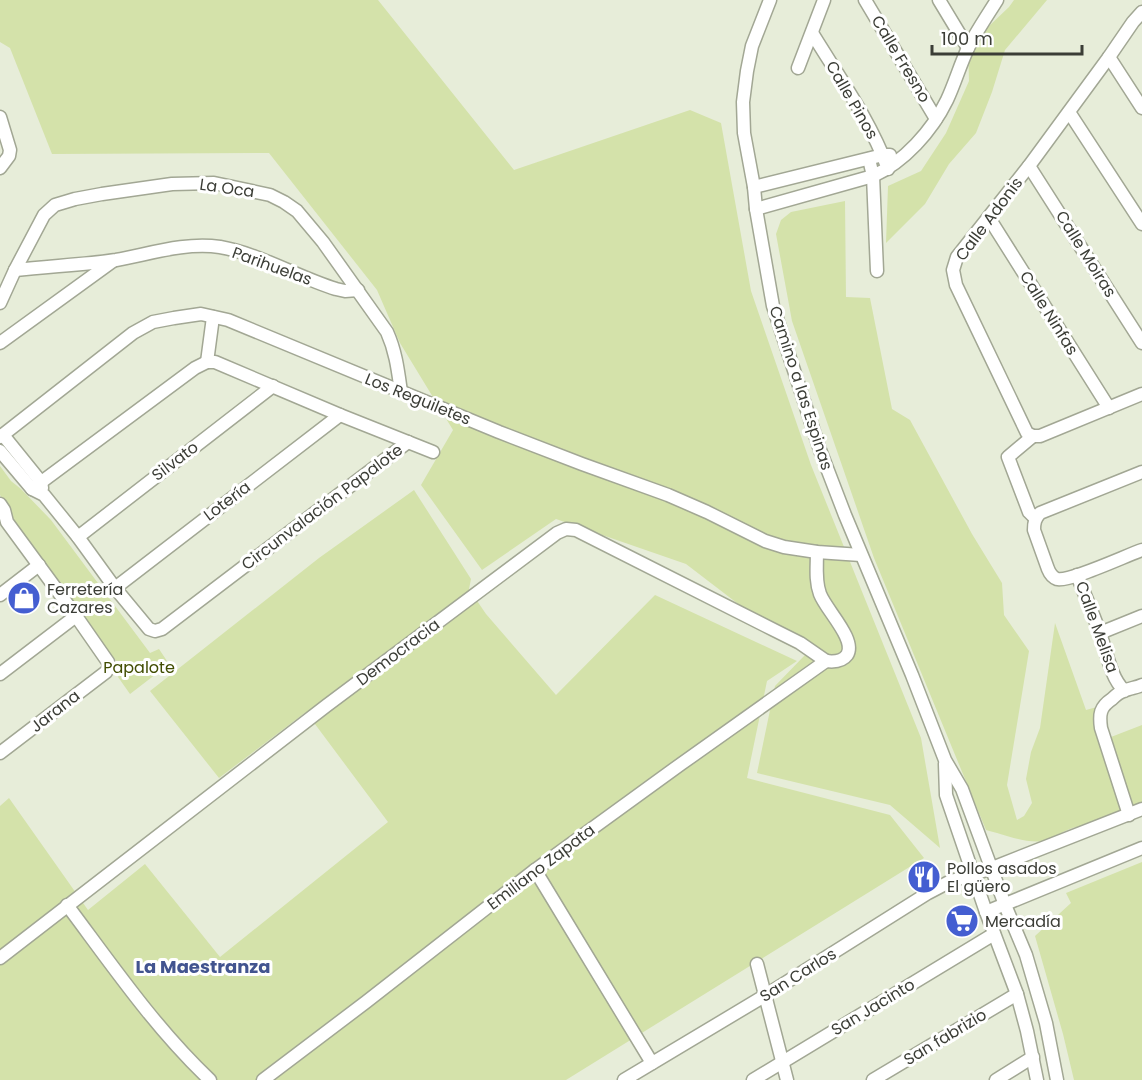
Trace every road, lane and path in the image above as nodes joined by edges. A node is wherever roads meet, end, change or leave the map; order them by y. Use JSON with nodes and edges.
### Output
{"nodes":[{"id":1,"x":770,"y":0,"type":"edge"},
{"id":2,"x":824,"y":0,"type":"edge"},
{"id":3,"x":865,"y":0,"type":"edge"},
{"id":4,"x":939,"y":0,"type":"edge"},
{"id":5,"x":997,"y":0,"type":"edge"},
{"id":6,"x":1142,"y":12,"type":"edge"},
{"id":7,"x":812,"y":33,"type":"junction"},
{"id":8,"x":968,"y":48,"type":"junction"},
{"id":9,"x":1109,"y":57,"type":"junction"},
{"id":10,"x":798,"y":68,"type":"dead end"},
{"id":11,"x":1142,"y":108,"type":"edge"},
{"id":12,"x":1069,"y":112,"type":"junction"},
{"id":13,"x":0,"y":117,"type":"edge"},
{"id":14,"x":936,"y":119,"type":"junction"},
{"id":15,"x":883,"y":155,"type":"junction"},
{"id":16,"x":903,"y":156,"type":"junction"},
{"id":17,"x":869,"y":159,"type":"junction"},
{"id":18,"x":1029,"y":166,"type":"junction"},
{"id":19,"x":0,"y":168,"type":"edge"},
{"id":20,"x":888,"y":169,"type":"junction"},
{"id":21,"x":873,"y":176,"type":"junction"},
{"id":22,"x":754,"y":187,"type":"junction"},
{"id":23,"x":756,"y":209,"type":"junction"},
{"id":24,"x":989,"y":218,"type":"junction"},
{"id":25,"x":1142,"y":224,"type":"edge"},
{"id":26,"x":114,"y":260,"type":"junction"},
{"id":27,"x":15,"y":270,"type":"junction"},
{"id":28,"x":877,"y":272,"type":"dead end"},
{"id":29,"x":358,"y":290,"type":"junction"},
{"id":30,"x":0,"y":303,"type":"edge"},
{"id":31,"x":213,"y":317,"type":"junction"},
{"id":32,"x":0,"y":343,"type":"edge"},
{"id":33,"x":1142,"y":343,"type":"edge"},
{"id":34,"x":207,"y":362,"type":"junction"},
{"id":35,"x":273,"y":386,"type":"junction"},
{"id":36,"x":401,"y":392,"type":"junction"},
{"id":37,"x":1142,"y":394,"type":"edge"},
{"id":38,"x":1109,"y":408,"type":"junction"},
{"id":39,"x":340,"y":415,"type":"junction"},
{"id":40,"x":2,"y":436,"type":"edge"},
{"id":41,"x":1033,"y":436,"type":"junction"},
{"id":42,"x":408,"y":442,"type":"junction"},
{"id":43,"x":0,"y":451,"type":"edge"},
{"id":44,"x":433,"y":452,"type":"dead end"},
{"id":45,"x":1142,"y":472,"type":"edge"},
{"id":46,"x":37,"y":486,"type":"junction"},
{"id":47,"x":2,"y":514,"type":"edge"},
{"id":48,"x":1038,"y":515,"type":"junction"},
{"id":49,"x":78,"y":537,"type":"junction"},
{"id":50,"x":1142,"y":550,"type":"edge"},
{"id":51,"x":817,"y":552,"type":"junction"},
{"id":52,"x":861,"y":555,"type":"junction"},
{"id":53,"x":39,"y":565,"type":"junction"},
{"id":54,"x":1077,"y":575,"type":"junction"},
{"id":55,"x":115,"y":588,"type":"junction"},
{"id":56,"x":0,"y":595,"type":"edge"},
{"id":57,"x":76,"y":616,"type":"junction"},
{"id":58,"x":1142,"y":616,"type":"edge"},
{"id":59,"x":1100,"y":633,"type":"junction"},
{"id":60,"x":826,"y":662,"type":"junction"},
{"id":61,"x":0,"y":674,"type":"edge"},
{"id":62,"x":1142,"y":685,"type":"edge"},
{"id":63,"x":1124,"y":690,"type":"junction"},
{"id":64,"x":0,"y":753,"type":"edge"},
{"id":65,"x":945,"y":760,"type":"junction"},
{"id":66,"x":1142,"y":809,"type":"edge"},
{"id":67,"x":1129,"y":815,"type":"junction"},
{"id":68,"x":1140,"y":849,"type":"edge"},
{"id":69,"x":1142,"y":863,"type":"edge"},
{"id":70,"x":992,"y":868,"type":"junction"},
{"id":71,"x":535,"y":870,"type":"junction"},
{"id":72,"x":973,"y":874,"type":"junction"},
{"id":73,"x":67,"y":905,"type":"junction"},
{"id":74,"x":1005,"y":905,"type":"junction"},
{"id":75,"x":986,"y":912,"type":"junction"},
{"id":76,"x":994,"y":934,"type":"junction"},
{"id":77,"x":0,"y":958,"type":"edge"},
{"id":78,"x":757,"y":964,"type":"dead end"},
{"id":79,"x":1017,"y":994,"type":"junction"},
{"id":80,"x":766,"y":995,"type":"junction"},
{"id":81,"x":1033,"y":1057,"type":"junction"},
{"id":82,"x":782,"y":1061,"type":"junction"},
{"id":83,"x":652,"y":1063,"type":"junction"},
{"id":84,"x":210,"y":1080,"type":"edge"},
{"id":85,"x":263,"y":1080,"type":"edge"},
{"id":86,"x":624,"y":1080,"type":"edge"},
{"id":87,"x":753,"y":1080,"type":"edge"},
{"id":88,"x":787,"y":1080,"type":"edge"},
{"id":89,"x":873,"y":1080,"type":"edge"},
{"id":90,"x":996,"y":1080,"type":"edge"},
{"id":91,"x":1037,"y":1080,"type":"edge"},
{"id":92,"x":1057,"y":1080,"type":"edge"}],
"edges":[{"from":1,"to":22,"type":"street","name":"Camino a las Espinas"},
{"from":2,"to":7,"type":"street"},
{"from":3,"to":14,"type":"street","name":"Calle Fresno"},
{"from":4,"to":8,"type":"street"},
{"from":5,"to":8,"type":"street"},
{"from":6,"to":9,"type":"street","name":"Calle Adonis"},
{"from":7,"to":10,"type":"street"},
{"from":7,"to":15,"type":"street","name":"Calle Pinos"},
{"from":8,"to":14,"type":"street"},
{"from":9,"to":11,"type":"street"},
{"from":9,"to":12,"type":"street","name":"Calle Adonis"},
{"from":12,"to":18,"type":"street","name":"Calle Adonis"},
{"from":12,"to":25,"type":"street"},
{"from":13,"to":19,"type":"street"},
{"from":14,"to":16,"type":"street"},
{"from":15,"to":16,"type":"street"},
{"from":15,"to":17,"type":"street"},
{"from":15,"to":20,"type":"street","name":"Calle Pinos"},
{"from":16,"to":20,"type":"street"},
{"from":17,"to":21,"type":"street","name":"Calle Pinos"},
{"from":17,"to":22,"type":"street"},
{"from":18,"to":24,"type":"street","name":"Calle Adonis"},
{"from":18,"to":33,"type":"street","name":"Calle Moiras"},
{"from":20,"to":21,"type":"street"},
{"from":21,"to":23,"type":"street"},
{"from":21,"to":28,"type":"street","name":"Calle Pinos"},
{"from":22,"to":23,"type":"street","name":"Camino a las Espinas"},
{"from":23,"to":52,"type":"street","name":"Camino a las Espinas"},
{"from":24,"to":38,"type":"street","name":"Calle Ninfas"},
{"from":24,"to":41,"type":"street","name":"Calle Adonis"},
{"from":26,"to":27,"type":"street","name":"Parihuelas"},
{"from":26,"to":29,"type":"street","name":"Parihuelas"},
{"from":26,"to":32,"type":"street","name":"Parihuelas"},
{"from":27,"to":29,"type":"street","name":"La Oca"},
{"from":27,"to":30,"type":"street","name":"La Oca"},
{"from":29,"to":36,"type":"street","name":"La Oca"},
{"from":31,"to":34,"type":"street"},
{"from":31,"to":36,"type":"street","name":"Los Reguiletes"},
{"from":31,"to":40,"type":"street","name":"Los Reguiletes"},
{"from":34,"to":35,"type":"street","name":"Circunvalación Papalote"},
{"from":34,"to":46,"type":"street"},
{"from":35,"to":39,"type":"street","name":"Circunvalación Papalote"},
{"from":35,"to":49,"type":"street","name":"Silvato"},
{"from":36,"to":51,"type":"street","name":"Los Reguiletes"},
{"from":37,"to":38,"type":"street"},
{"from":38,"to":41,"type":"street"},
{"from":39,"to":42,"type":"street","name":"Circunvalación Papalote"},
{"from":39,"to":55,"type":"street","name":"Lotería"},
{"from":40,"to":46,"type":"street"},
{"from":41,"to":48,"type":"street"},
{"from":42,"to":44,"type":"street"},
{"from":42,"to":55,"type":"street","name":"Circunvalación Papalote"},
{"from":43,"to":46,"type":"street"},
{"from":45,"to":48,"type":"street"},
{"from":46,"to":49,"type":"street","name":"Circunvalación Papalote"},
{"from":47,"to":53,"type":"street"},
{"from":48,"to":54,"type":"street"},
{"from":49,"to":55,"type":"street","name":"Circunvalación Papalote"},
{"from":50,"to":54,"type":"street","name":"Calle Melisa"},
{"from":51,"to":52,"type":"street","name":"Los Reguiletes"},
{"from":51,"to":60,"type":"street","name":"Emiliano Zapata"},
{"from":52,"to":65,"type":"street","name":"Camino a las Espinas"},
{"from":53,"to":56,"type":"street"},
{"from":53,"to":57,"type":"street"},
{"from":54,"to":59,"type":"street","name":"Calle Melisa"},
{"from":57,"to":61,"type":"street"},
{"from":57,"to":64,"type":"street","name":"Jarana"},
{"from":58,"to":59,"type":"street"},
{"from":59,"to":63,"type":"street","name":"Calle Melisa"},
{"from":60,"to":71,"type":"street","name":"Emiliano Zapata"},
{"from":60,"to":73,"type":"street","name":"Democracia"},
{"from":62,"to":63,"type":"street","name":"Calle Melisa"},
{"from":63,"to":67,"type":"street"},
{"from":65,"to":70,"type":"street","name":"Camino a las Espinas"},
{"from":65,"to":72,"type":"street","name":"Camino a las Espinas"},
{"from":66,"to":67,"type":"street","name":"San Carlos"},
{"from":67,"to":70,"type":"street","name":"San Carlos"},
{"from":68,"to":69,"type":"street"},
{"from":68,"to":74,"type":"street"},
{"from":70,"to":72,"type":"street","name":"San Carlos"},
{"from":70,"to":74,"type":"street","name":"Camino a las Espinas"},
{"from":71,"to":83,"type":"street"},
{"from":71,"to":85,"type":"street","name":"Emiliano Zapata"},
{"from":72,"to":75,"type":"street","name":"Camino a las Espinas"},
{"from":72,"to":80,"type":"street","name":"San Carlos"},
{"from":73,"to":77,"type":"street","name":"Democracia"},
{"from":73,"to":84,"type":"street"},
{"from":74,"to":75,"type":"street"},
{"from":74,"to":92,"type":"street","name":"Camino a las Espinas"},
{"from":75,"to":76,"type":"street","name":"Camino a las Espinas"},
{"from":76,"to":79,"type":"street","name":"Camino a las Espinas"},
{"from":76,"to":82,"type":"street","name":"San Jacinto"},
{"from":78,"to":80,"type":"street"},
{"from":79,"to":81,"type":"street","name":"Camino a las Espinas"},
{"from":79,"to":89,"type":"street","name":"San fabrizio"},
{"from":80,"to":82,"type":"street"},
{"from":80,"to":83,"type":"street","name":"San Carlos"},
{"from":81,"to":90,"type":"street"},
{"from":81,"to":91,"type":"street","name":"Camino a las Espinas"},
{"from":82,"to":87,"type":"street","name":"San Jacinto"},
{"from":82,"to":88,"type":"street"},
{"from":83,"to":86,"type":"street","name":"San Carlos"}]}
